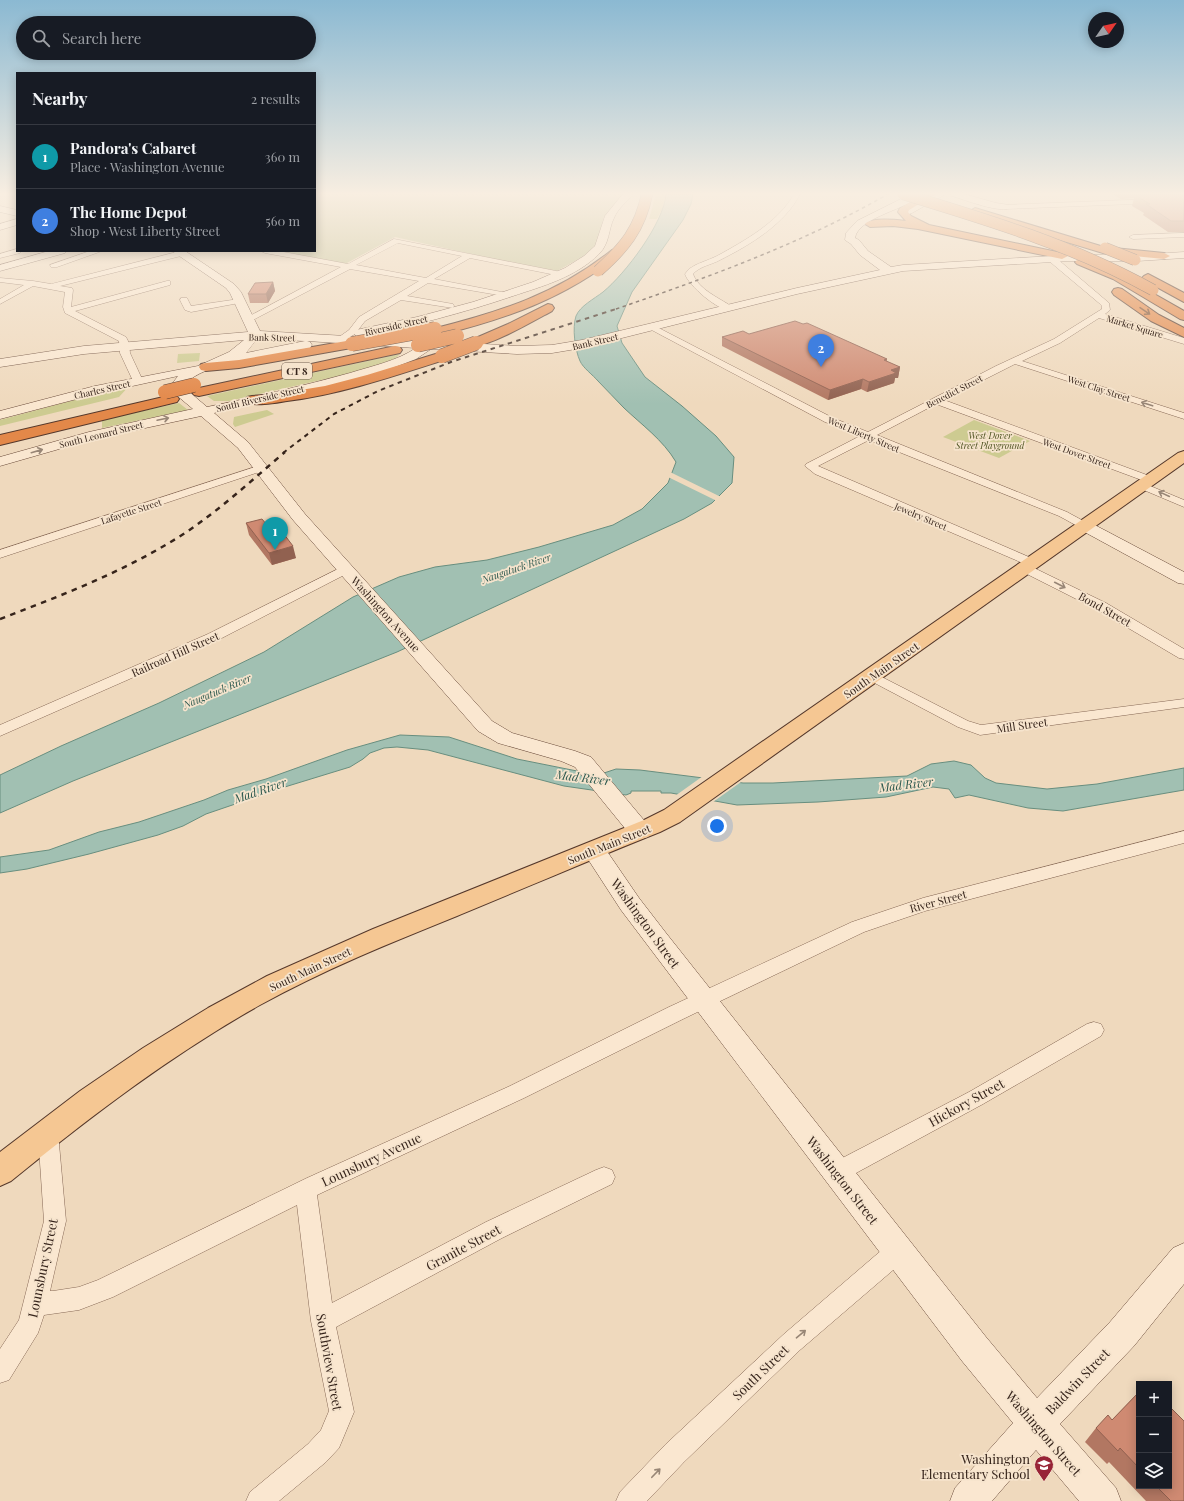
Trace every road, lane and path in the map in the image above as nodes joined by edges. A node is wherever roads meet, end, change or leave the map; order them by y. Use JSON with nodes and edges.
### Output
{"nodes":[{"id":1,"x":14,"y":264,"type":"edge"},
{"id":2,"x":57,"y":264,"type":"edge"},
{"id":3,"x":134,"y":264,"type":"edge"},
{"id":4,"x":198,"y":264,"type":"edge"},
{"id":5,"x":332,"y":264,"type":"edge"},
{"id":6,"x":353,"y":264,"type":"edge"},
{"id":7,"x":455,"y":264,"type":"edge"},
{"id":8,"x":510,"y":264,"type":"edge"},
{"id":9,"x":579,"y":264,"type":"edge"},
{"id":10,"x":602,"y":264,"type":"edge"},
{"id":11,"x":604,"y":264,"type":"edge"},
{"id":12,"x":704,"y":264,"type":"edge"},
{"id":13,"x":880,"y":264,"type":"edge"},
{"id":14,"x":940,"y":264,"type":"edge"},
{"id":15,"x":1063,"y":264,"type":"edge"},
{"id":16,"x":1076,"y":264,"type":"edge"},
{"id":17,"x":1086,"y":264,"type":"edge"},
{"id":18,"x":1103,"y":264,"type":"edge"},
{"id":19,"x":1117,"y":264,"type":"edge"},
{"id":20,"x":1141,"y":264,"type":"edge"},
{"id":21,"x":54,"y":265,"type":"dead end"},
{"id":22,"x":347,"y":267,"type":"junction"},
{"id":23,"x":0,"y":268,"type":"edge"},
{"id":24,"x":888,"y":270,"type":"junction"},
{"id":25,"x":593,"y":272,"type":"junction"},
{"id":26,"x":561,"y":274,"type":"junction"},
{"id":27,"x":0,"y":280,"type":"edge"},
{"id":28,"x":427,"y":281,"type":"junction"},
{"id":29,"x":33,"y":283,"type":"junction"},
{"id":30,"x":167,"y":283,"type":"dead end"},
{"id":31,"x":50,"y":286,"type":"junction"},
{"id":32,"x":1184,"y":291,"type":"edge"},
{"id":33,"x":507,"y":295,"type":"junction"},
{"id":34,"x":400,"y":297,"type":"junction"},
{"id":35,"x":1184,"y":298,"type":"edge"},
{"id":36,"x":184,"y":300,"type":"dead end"},
{"id":37,"x":239,"y":301,"type":"junction"},
{"id":38,"x":0,"y":302,"type":"edge"},
{"id":39,"x":453,"y":308,"type":"junction"},
{"id":40,"x":728,"y":308,"type":"junction"},
{"id":41,"x":1184,"y":308,"type":"edge"},
{"id":42,"x":68,"y":312,"type":"junction"},
{"id":43,"x":1098,"y":315,"type":"junction"},
{"id":44,"x":1184,"y":316,"type":"edge"},
{"id":45,"x":248,"y":319,"type":"junction"},
{"id":46,"x":358,"y":324,"type":"junction"},
{"id":47,"x":650,"y":327,"type":"junction"},
{"id":48,"x":383,"y":329,"type":"junction"},
{"id":49,"x":1184,"y":333,"type":"edge"},
{"id":50,"x":431,"y":335,"type":"junction"},
{"id":51,"x":253,"y":336,"type":"junction"},
{"id":52,"x":344,"y":340,"type":"junction"},
{"id":53,"x":1184,"y":341,"type":"edge"},
{"id":54,"x":473,"y":345,"type":"junction"},
{"id":55,"x":125,"y":346,"type":"junction"},
{"id":56,"x":395,"y":352,"type":"junction"},
{"id":57,"x":1014,"y":361,"type":"junction"},
{"id":58,"x":0,"y":363,"type":"edge"},
{"id":59,"x":206,"y":367,"type":"junction"},
{"id":60,"x":138,"y":381,"type":"junction"},
{"id":61,"x":197,"y":389,"type":"junction"},
{"id":62,"x":168,"y":395,"type":"junction"},
{"id":63,"x":936,"y":400,"type":"junction"},
{"id":64,"x":247,"y":401,"type":"junction"},
{"id":65,"x":204,"y":410,"type":"junction"},
{"id":66,"x":0,"y":415,"type":"edge"},
{"id":67,"x":1184,"y":416,"type":"edge"},
{"id":68,"x":226,"y":429,"type":"junction"},
{"id":69,"x":0,"y":431,"type":"edge"},
{"id":70,"x":867,"y":436,"type":"junction"},
{"id":71,"x":0,"y":440,"type":"edge"},
{"id":72,"x":1184,"y":456,"type":"edge"},
{"id":73,"x":0,"y":462,"type":"edge"},
{"id":74,"x":810,"y":467,"type":"joint"},
{"id":75,"x":261,"y":468,"type":"junction"},
{"id":76,"x":1147,"y":483,"type":"junction"},
{"id":77,"x":1184,"y":504,"type":"edge"},
{"id":78,"x":1085,"y":526,"type":"junction"},
{"id":79,"x":0,"y":554,"type":"edge"},
{"id":80,"x":1028,"y":566,"type":"junction"},
{"id":81,"x":351,"y":575,"type":"junction"},
{"id":82,"x":1184,"y":578,"type":"edge"},
{"id":83,"x":1184,"y":655,"type":"edge"},
{"id":84,"x":872,"y":676,"type":"junction"},
{"id":85,"x":1184,"y":703,"type":"edge"},
{"id":86,"x":0,"y":731,"type":"edge"},
{"id":87,"x":640,"y":831,"type":"junction"},
{"id":88,"x":1184,"y":837,"type":"edge"},
{"id":89,"x":594,"y":850,"type":"junction"},
{"id":90,"x":704,"y":1000,"type":"junction"},
{"id":91,"x":1094,"y":1030,"type":"dead end"},
{"id":92,"x":48,"y":1133,"type":"junction"},
{"id":93,"x":0,"y":1170,"type":"edge"},
{"id":94,"x":837,"y":1172,"type":"junction"},
{"id":95,"x":604,"y":1177,"type":"dead end"},
{"id":96,"x":306,"y":1190,"type":"junction"},
{"id":97,"x":898,"y":1251,"type":"junction"},
{"id":98,"x":1184,"y":1259,"type":"edge"},
{"id":99,"x":35,"y":1302,"type":"junction"},
{"id":100,"x":323,"y":1321,"type":"junction"},
{"id":101,"x":0,"y":1371,"type":"edge"},
{"id":102,"x":1036,"y":1424,"type":"junction"},
{"id":103,"x":259,"y":1501,"type":"edge"},
{"id":104,"x":629,"y":1501,"type":"edge"},
{"id":105,"x":968,"y":1501,"type":"edge"},
{"id":106,"x":1102,"y":1501,"type":"edge"}],
"edges":[{"from":1,"to":23,"type":"main road"},
{"from":2,"to":21,"type":"street"},
{"from":3,"to":31,"type":"street"},
{"from":4,"to":37,"type":"main road"},
{"from":5,"to":22,"type":"street"},
{"from":6,"to":22,"type":"street"},
{"from":7,"to":28,"type":"street"},
{"from":8,"to":26,"type":"street"},
{"from":9,"to":26,"type":"main road","name":"Riverside Street"},
{"from":10,"to":25,"type":"highway","number":"CT 8","bridge":true},
{"from":11,"to":25,"type":"highway","number":"CT 8","bridge":true},
{"from":12,"to":40,"type":"street"},
{"from":13,"to":24,"type":"main road"},
{"from":14,"to":24,"type":"main road","name":"Bank Street"},
{"from":15,"to":43,"type":"street","name":"Market Square"},
{"from":16,"to":49,"type":"highway","one_way":true,"bridge":true},
{"from":17,"to":44,"type":"highway"},
{"from":18,"to":41,"type":"highway","bridge":true},
{"from":19,"to":35,"type":"highway"},
{"from":20,"to":32,"type":"highway","bridge":true},
{"from":22,"to":28,"type":"street"},
{"from":22,"to":45,"type":"street"},
{"from":24,"to":40,"type":"main road","name":"Bank Street"},
{"from":25,"to":50,"type":"highway","number":"CT 8"},
{"from":25,"to":54,"type":"highway"},
{"from":25,"to":56,"type":"highway","number":"CT 8","bridge":true},
{"from":26,"to":33,"type":"main road","name":"Riverside Street"},
{"from":27,"to":29,"type":"street"},
{"from":28,"to":33,"type":"street"},
{"from":28,"to":34,"type":"street"},
{"from":29,"to":31,"type":"street"},
{"from":29,"to":38,"type":"street"},
{"from":30,"to":42,"type":"street"},
{"from":31,"to":42,"type":"street"},
{"from":33,"to":39,"type":"main road","name":"Riverside Street"},
{"from":34,"to":39,"type":"street"},
{"from":34,"to":46,"type":"street"},
{"from":36,"to":37,"type":"street"},
{"from":37,"to":45,"type":"main road"},
{"from":39,"to":48,"type":"main road","name":"Riverside Street"},
{"from":39,"to":50,"type":"main road","name":"Riverside Street"},
{"from":40,"to":47,"type":"main road","name":"Bank Street"},
{"from":42,"to":55,"type":"street"},
{"from":43,"to":53,"type":"street","name":"Market Square"},
{"from":43,"to":57,"type":"street","name":"Benedict Street"},
{"from":45,"to":51,"type":"main road"},
{"from":46,"to":48,"type":"street"},
{"from":46,"to":52,"type":"street"},
{"from":47,"to":54,"type":"main road","name":"Bank Street"},
{"from":47,"to":70,"type":"street","name":"West Liberty Street"},
{"from":48,"to":52,"type":"main road","name":"Riverside Street"},
{"from":50,"to":52,"type":"highway","bridge":true},
{"from":50,"to":54,"type":"main road","name":"Bank Street"},
{"from":50,"to":56,"type":"main road","name":"Bank Street"},
{"from":50,"to":56,"type":"main road","name":"South Riverside Street"},
{"from":50,"to":61,"type":"highway","number":"CT 8"},
{"from":51,"to":52,"type":"main road","name":"Bank Street"},
{"from":51,"to":55,"type":"main road","name":"Bank Street"},
{"from":51,"to":59,"type":"main road"},
{"from":52,"to":56,"type":"main road","name":"Bank Street"},
{"from":52,"to":59,"type":"highway"},
{"from":54,"to":64,"type":"highway","bridge":true},
{"from":55,"to":58,"type":"main road","name":"Bank Street"},
{"from":55,"to":60,"type":"street"},
{"from":56,"to":61,"type":"highway","number":"CT 8"},
{"from":56,"to":64,"type":"main road","name":"South Riverside Street"},
{"from":57,"to":63,"type":"street","name":"Benedict Street"},
{"from":67,"to":57,"type":"street","name":"West Clay Street","one_way":true},
{"from":59,"to":60,"type":"main road","name":"Charles Street"},
{"from":59,"to":65,"type":"main road","name":"Washington Avenue"},
{"from":60,"to":66,"type":"main road","name":"Charles Street"},
{"from":61,"to":62,"type":"highway","number":"CT 8"},
{"from":62,"to":69,"type":"highway","number":"CT 8"},
{"from":62,"to":71,"type":"highway","number":"CT 8"},
{"from":63,"to":70,"type":"street","name":"Benedict Street"},
{"from":63,"to":76,"type":"street","name":"West Dover Street"},
{"from":64,"to":65,"type":"main road","name":"South Riverside Street"},
{"from":64,"to":68,"type":"main road"},
{"from":65,"to":68,"type":"main road","name":"Washington Avenue"},
{"from":73,"to":65,"type":"main road","name":"South Leonard Street","one_way":true},
{"from":68,"to":75,"type":"main road","name":"Washington Avenue"},
{"from":70,"to":74,"type":"street","name":"Benedict Street"},
{"from":70,"to":78,"type":"street","name":"West Liberty Street"},
{"from":72,"to":76,"type":"main road","name":"South Main Street"},
{"from":74,"to":80,"type":"street","name":"Jewelry Street"},
{"from":75,"to":79,"type":"street","name":"Lafayette Street"},
{"from":75,"to":81,"type":"main road","name":"Washington Avenue"},
{"from":77,"to":76,"type":"street","name":"West Dover Street","one_way":true},
{"from":76,"to":78,"type":"main road","name":"South Main Street"},
{"from":78,"to":80,"type":"main road","name":"South Main Street"},
{"from":78,"to":82,"type":"main road"},
{"from":80,"to":83,"type":"street","name":"Bond Street","one_way":true},
{"from":80,"to":84,"type":"main road","name":"South Main Street"},
{"from":81,"to":86,"type":"street","name":"Railroad Hill Street"},
{"from":81,"to":87,"type":"main road","name":"Washington Avenue"},
{"from":84,"to":85,"type":"street","name":"Mill Street"},
{"from":84,"to":87,"type":"main road","name":"South Main Street"},
{"from":87,"to":89,"type":"main road","name":"South Main Street"},
{"from":88,"to":90,"type":"street","name":"River Street"},
{"from":89,"to":90,"type":"main road","name":"Washington Street"},
{"from":89,"to":92,"type":"main road","name":"South Main Street"},
{"from":90,"to":94,"type":"main road","name":"Washington Street"},
{"from":90,"to":96,"type":"street","name":"Lounsbury Avenue"},
{"from":91,"to":94,"type":"street","name":"Hickory Street"},
{"from":92,"to":93,"type":"main road","name":"South Main Street"},
{"from":92,"to":99,"type":"street","name":"Lounsbury Street"},
{"from":94,"to":97,"type":"main road","name":"Washington Street"},
{"from":95,"to":100,"type":"street","name":"Granite Street"},
{"from":96,"to":99,"type":"street","name":"Lounsbury Avenue"},
{"from":96,"to":100,"type":"street","name":"Southview Street"},
{"from":97,"to":102,"type":"main road","name":"Washington Street"},
{"from":104,"to":97,"type":"street","name":"South Street","one_way":true},
{"from":98,"to":102,"type":"main road","name":"Baldwin Street"},
{"from":99,"to":101,"type":"street","name":"Lounsbury Street"},
{"from":100,"to":103,"type":"street","name":"Southview Street"},
{"from":102,"to":105,"type":"main road","name":"Baldwin Street"},
{"from":102,"to":106,"type":"main road","name":"Washington Street"}]}
